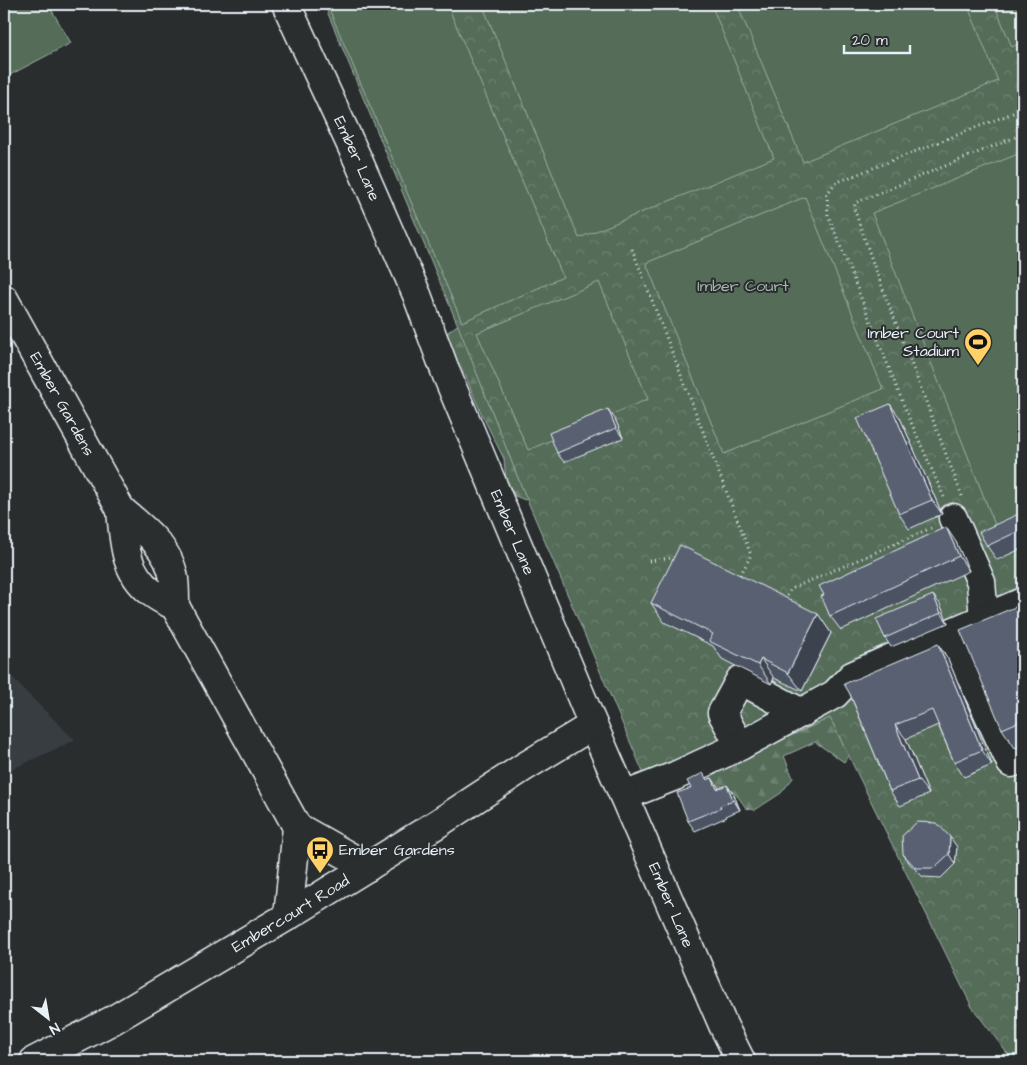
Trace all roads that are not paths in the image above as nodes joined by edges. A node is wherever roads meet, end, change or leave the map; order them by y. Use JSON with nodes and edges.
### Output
{"nodes":[{"id":1,"x":286,"y":4,"type":"edge"},
{"id":2,"x":4,"y":299,"type":"edge"},
{"id":3,"x":121,"y":510,"type":"junction"},
{"id":4,"x":959,"y":510,"type":"road end"},
{"id":5,"x":1023,"y":602,"type":"edge"},
{"id":6,"x":175,"y":606,"type":"junction"},
{"id":7,"x":984,"y":619,"type":"junction"},
{"id":8,"x":951,"y":633,"type":"junction"},
{"id":9,"x":802,"y":713,"type":"junction"},
{"id":10,"x":593,"y":725,"type":"junction"},
{"id":11,"x":740,"y":746,"type":"junction"},
{"id":12,"x":1023,"y":758,"type":"edge"},
{"id":13,"x":624,"y":796,"type":"junction"},
{"id":14,"x":297,"y":827,"type":"junction"},
{"id":15,"x":368,"y":867,"type":"junction"},
{"id":16,"x":288,"y":916,"type":"junction"},
{"id":17,"x":34,"y":1061,"type":"edge"},
{"id":18,"x":741,"y":1061,"type":"edge"}],
"edges":[{"from":1,"to":10,"type":"main road","name":"Ember Lane"},
{"from":2,"to":3,"type":"main road","name":"Ember Gardens"},
{"from":3,"to":6,"type":"main road","name":"Ember Gardens"},
{"from":3,"to":6,"type":"main road","name":"Ember Gardens"},
{"from":4,"to":7,"type":"main road"},
{"from":5,"to":7,"type":"main road"},
{"from":6,"to":14,"type":"main road","name":"Ember Gardens"},
{"from":7,"to":8,"type":"main road"},
{"from":8,"to":9,"type":"main road"},
{"from":8,"to":12,"type":"main road"},
{"from":9,"to":11,"type":"main road"},
{"from":9,"to":11,"type":"main road"},
{"from":10,"to":13,"type":"main road","name":"Ember Lane"},
{"from":10,"to":15,"type":"main road","name":"Embercourt Road"},
{"from":11,"to":13,"type":"main road"},
{"from":13,"to":18,"type":"main road","name":"Ember Lane"},
{"from":14,"to":15,"type":"main road"},
{"from":14,"to":16,"type":"main road"},
{"from":15,"to":16,"type":"main road","name":"Embercourt Road"},
{"from":16,"to":17,"type":"main road","name":"Embercourt Road"}]}
